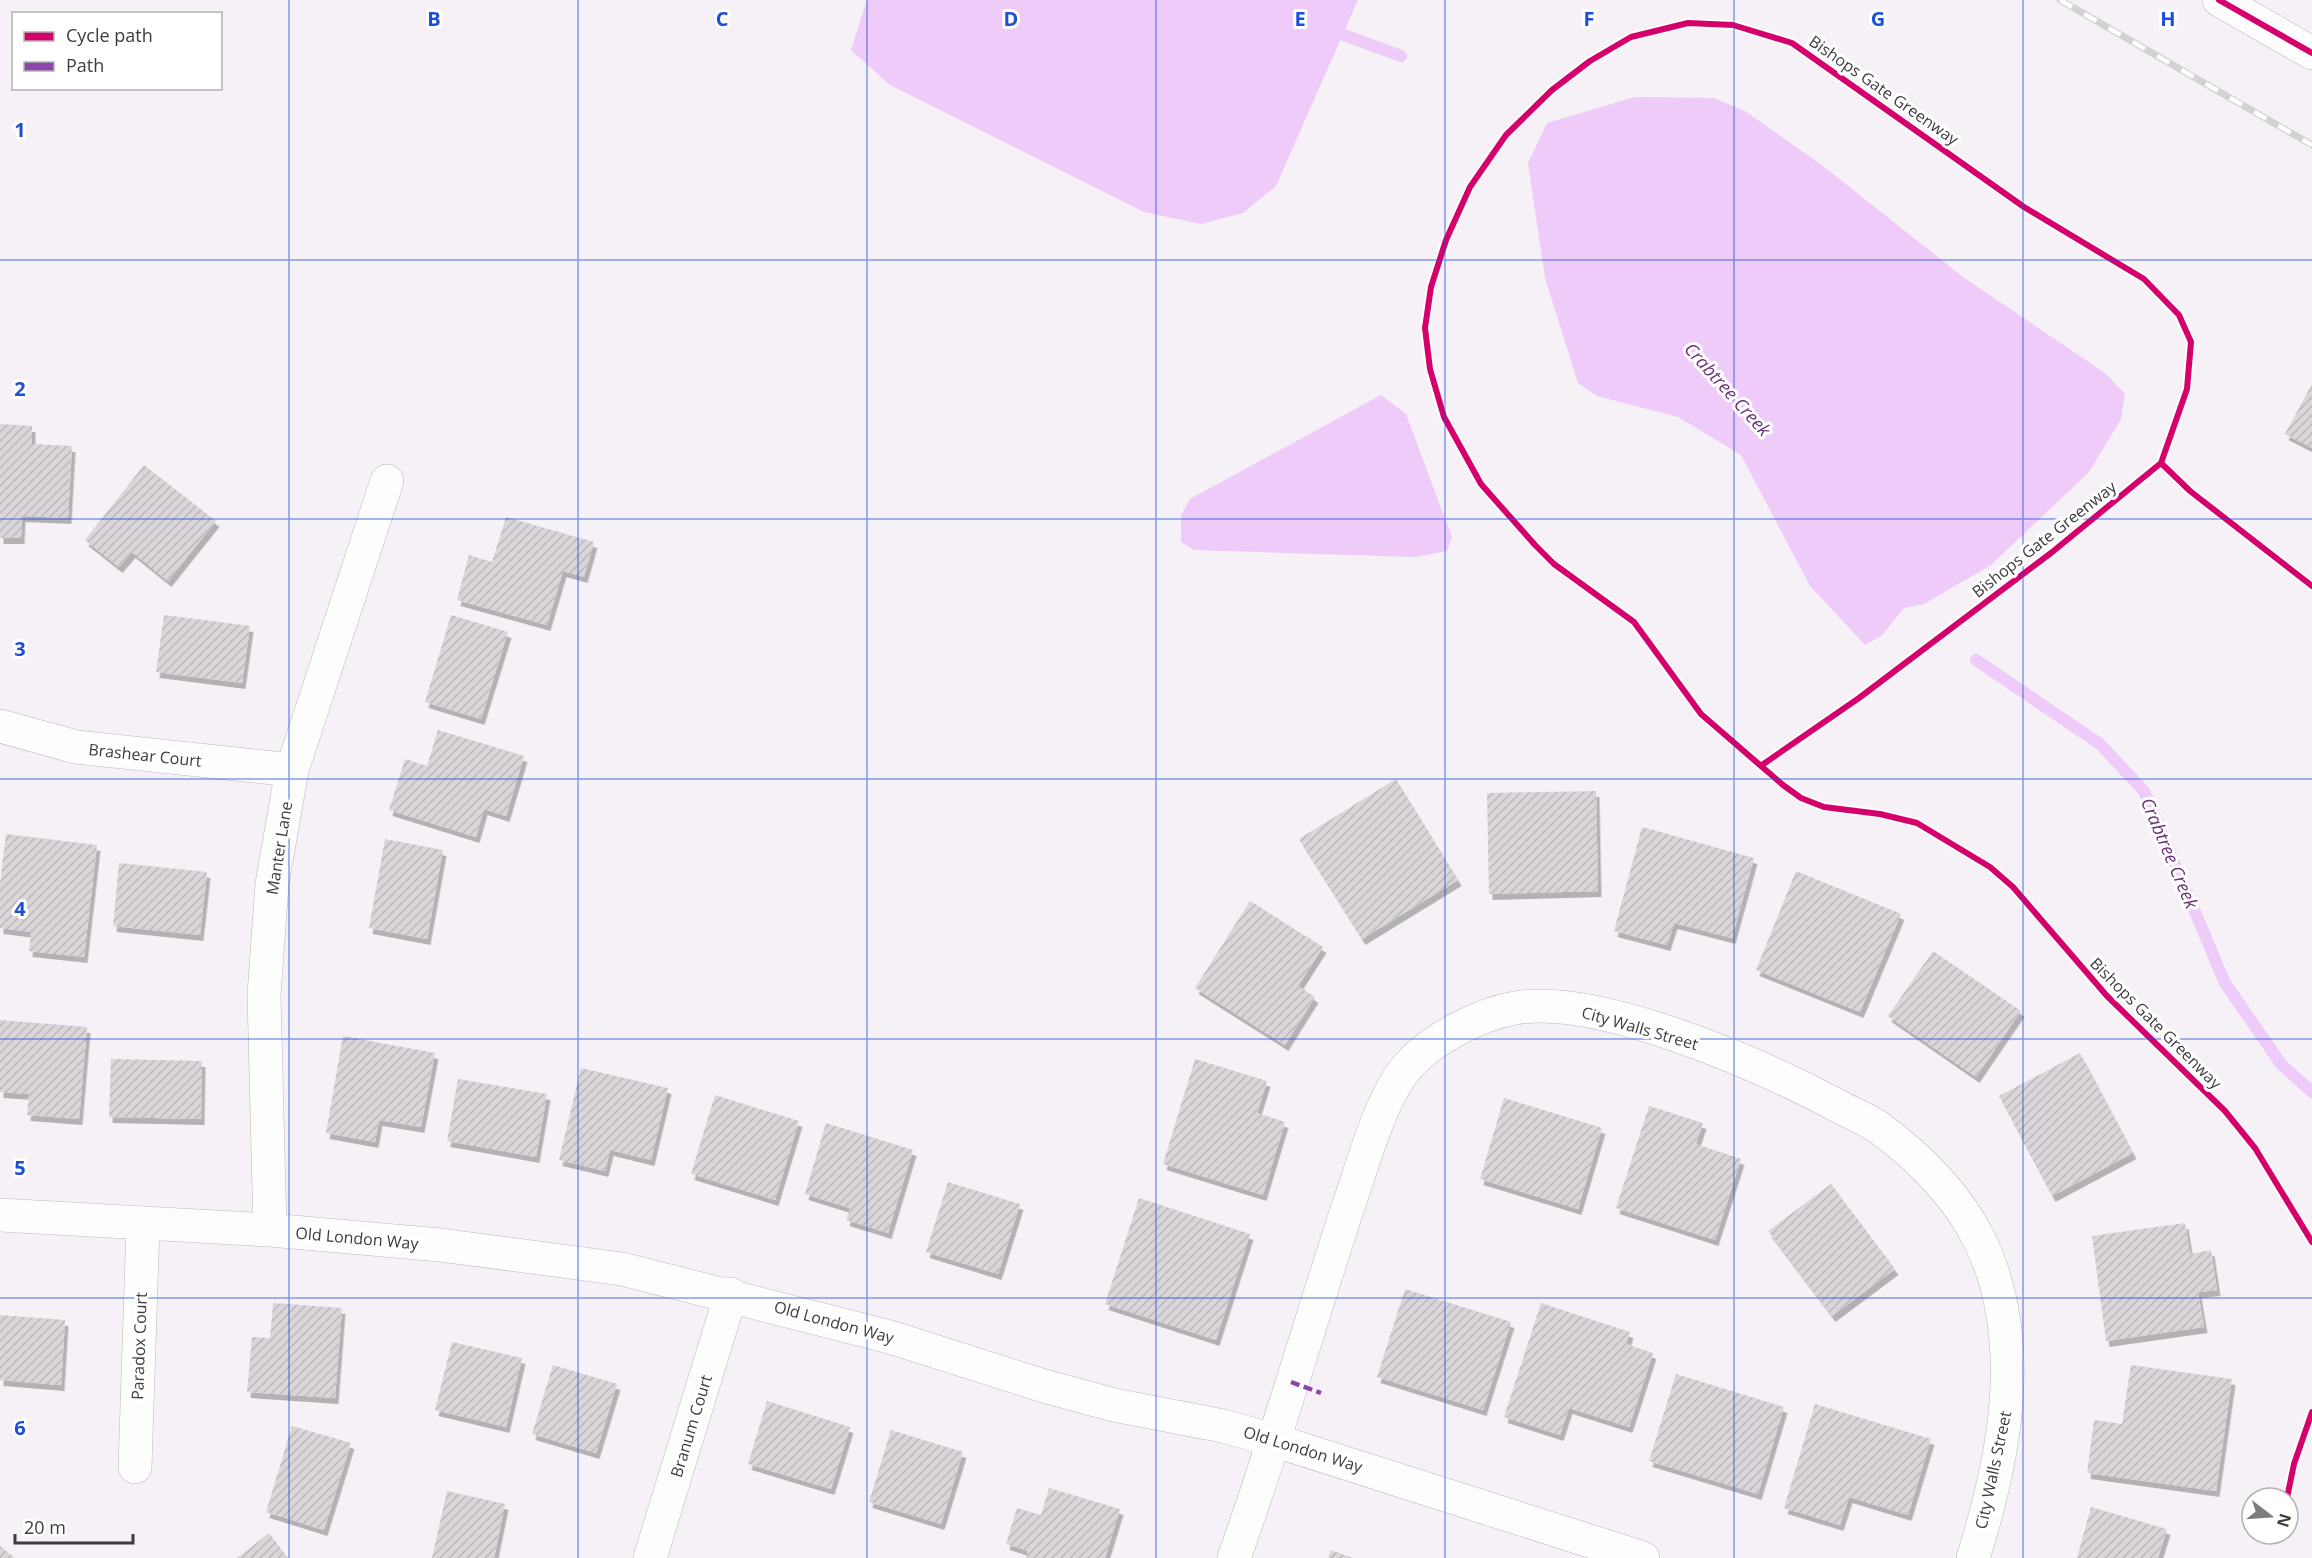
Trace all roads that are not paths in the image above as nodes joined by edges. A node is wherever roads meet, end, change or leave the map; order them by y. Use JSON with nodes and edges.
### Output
{"nodes":[{"id":1,"x":2219,"y":0,"type":"edge"},
{"id":2,"x":2312,"y":53,"type":"edge"},
{"id":3,"x":387,"y":481,"type":"dead end"},
{"id":4,"x":0,"y":726,"type":"edge"},
{"id":5,"x":292,"y":770,"type":"junction"},
{"id":6,"x":0,"y":1215,"type":"edge"},
{"id":7,"x":143,"y":1225,"type":"junction"},
{"id":8,"x":270,"y":1230,"type":"junction"},
{"id":9,"x":731,"y":1294,"type":"junction"},
{"id":10,"x":1273,"y":1440,"type":"junction"},
{"id":11,"x":135,"y":1467,"type":"dead end"},
{"id":12,"x":650,"y":1558,"type":"edge"},
{"id":13,"x":1234,"y":1558,"type":"edge"},
{"id":14,"x":1643,"y":1558,"type":"edge"},
{"id":15,"x":1973,"y":1558,"type":"edge"}],
"edges":[{"from":1,"to":2,"type":"street"},
{"from":3,"to":5,"type":"street","name":"Manter Lane"},
{"from":4,"to":5,"type":"street","name":"Brashear Court"},
{"from":5,"to":8,"type":"street","name":"Manter Lane"},
{"from":6,"to":7,"type":"street","name":"Old London Way"},
{"from":7,"to":8,"type":"street","name":"Old London Way"},
{"from":7,"to":11,"type":"street","name":"Paradox Court"},
{"from":8,"to":9,"type":"street","name":"Old London Way"},
{"from":9,"to":10,"type":"street","name":"Old London Way"},
{"from":9,"to":12,"type":"street","name":"Branum Court"},
{"from":10,"to":13,"type":"street","name":"City Walls Street"},
{"from":10,"to":14,"type":"street","name":"Old London Way"},
{"from":10,"to":15,"type":"street","name":"City Walls Street"}]}
